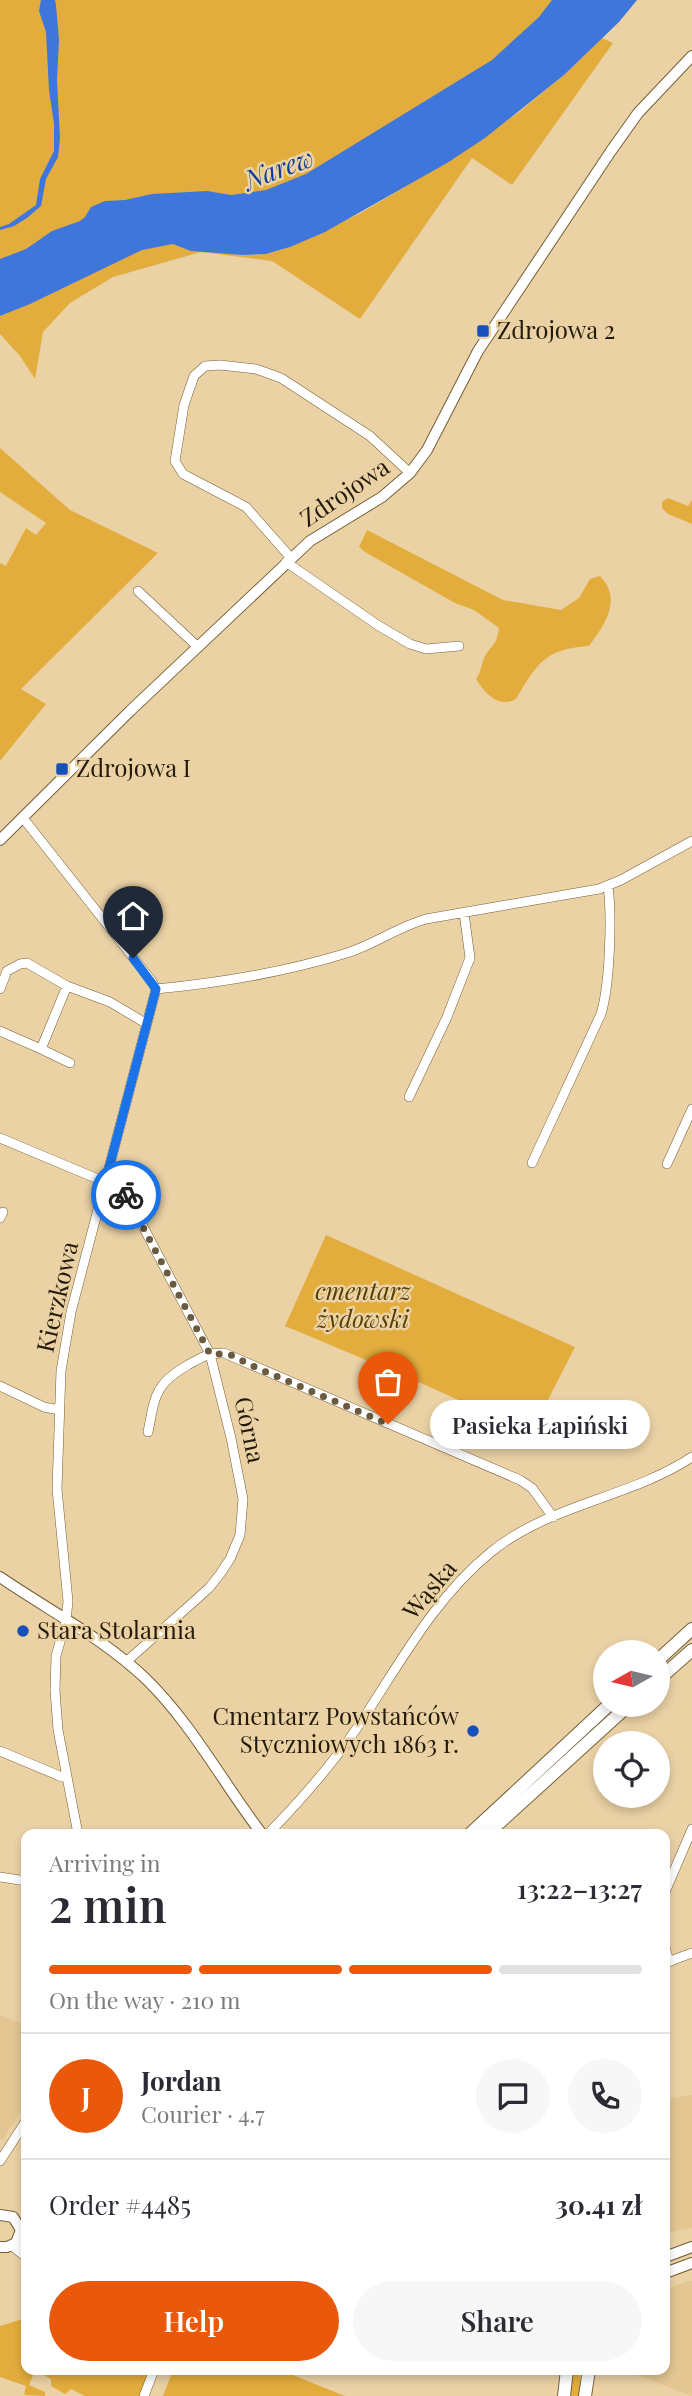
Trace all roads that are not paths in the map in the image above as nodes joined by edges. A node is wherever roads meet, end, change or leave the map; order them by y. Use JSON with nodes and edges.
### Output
{"nodes":[{"id":1,"x":692,"y":56,"type":"edge"},
{"id":2,"x":174,"y":461,"type":"junction"},
{"id":3,"x":410,"y":473,"type":"junction"},
{"id":4,"x":173,"y":475,"type":"dead end"},
{"id":5,"x":288,"y":560,"type":"junction"},
{"id":6,"x":138,"y":591,"type":"dead end"},
{"id":7,"x":198,"y":646,"type":"junction"},
{"id":8,"x":459,"y":646,"type":"dead end"},
{"id":9,"x":23,"y":818,"type":"junction"},
{"id":10,"x":0,"y":840,"type":"edge"},
{"id":11,"x":692,"y":841,"type":"edge"},
{"id":12,"x":608,"y":886,"type":"junction"},
{"id":13,"x":464,"y":913,"type":"junction"},
{"id":14,"x":67,"y":986,"type":"junction"},
{"id":15,"x":0,"y":989,"type":"edge"},
{"id":16,"x":156,"y":989,"type":"junction"},
{"id":17,"x":148,"y":1024,"type":"junction"},
{"id":18,"x":0,"y":1031,"type":"edge"},
{"id":19,"x":41,"y":1049,"type":"junction"},
{"id":20,"x":70,"y":1063,"type":"dead end"},
{"id":21,"x":409,"y":1097,"type":"dead end"},
{"id":22,"x":692,"y":1109,"type":"edge"},
{"id":23,"x":0,"y":1138,"type":"edge"},
{"id":24,"x":532,"y":1163,"type":"dead end"},
{"id":25,"x":667,"y":1164,"type":"dead end"},
{"id":26,"x":105,"y":1183,"type":"junction"},
{"id":27,"x":210,"y":1354,"type":"junction"},
{"id":28,"x":0,"y":1387,"type":"edge"},
{"id":29,"x":59,"y":1410,"type":"junction"},
{"id":30,"x":148,"y":1432,"type":"dead end"},
{"id":31,"x":692,"y":1457,"type":"edge"},
{"id":32,"x":553,"y":1517,"type":"junction"},
{"id":33,"x":0,"y":1577,"type":"edge"},
{"id":34,"x":66,"y":1621,"type":"junction"},
{"id":35,"x":692,"y":1629,"type":"edge"},
{"id":36,"x":670,"y":1649,"type":"edge"},
{"id":37,"x":691,"y":1652,"type":"edge"},
{"id":38,"x":125,"y":1662,"type":"junction"},
{"id":39,"x":670,"y":1670,"type":"edge"},
{"id":40,"x":596,"y":1717,"type":"edge"},
{"id":41,"x":616,"y":1717,"type":"edge"},
{"id":42,"x":0,"y":1751,"type":"edge"},
{"id":43,"x":67,"y":1777,"type":"junction"},
{"id":44,"x":77,"y":1829,"type":"edge"},
{"id":45,"x":258,"y":1829,"type":"edge"},
{"id":46,"x":272,"y":1829,"type":"edge"},
{"id":47,"x":475,"y":1829,"type":"edge"},
{"id":48,"x":492,"y":1829,"type":"edge"},
{"id":49,"x":692,"y":1829,"type":"edge"},
{"id":50,"x":0,"y":1877,"type":"edge"},
{"id":51,"x":21,"y":1880,"type":"edge"},
{"id":52,"x":670,"y":1880,"type":"edge"},
{"id":53,"x":692,"y":1953,"type":"edge"},
{"id":54,"x":670,"y":1961,"type":"edge"},
{"id":55,"x":21,"y":2129,"type":"edge"},
{"id":56,"x":0,"y":2161,"type":"edge"},
{"id":57,"x":0,"y":2215,"type":"edge"},
{"id":58,"x":20,"y":2229,"type":"edge"},
{"id":59,"x":0,"y":2247,"type":"edge"},
{"id":60,"x":692,"y":2247,"type":"edge"},
{"id":61,"x":670,"y":2255,"type":"edge"},
{"id":62,"x":692,"y":2263,"type":"edge"},
{"id":63,"x":670,"y":2271,"type":"edge"},
{"id":64,"x":152,"y":2375,"type":"edge"},
{"id":65,"x":566,"y":2375,"type":"edge"},
{"id":66,"x":588,"y":2375,"type":"edge"},
{"id":67,"x":144,"y":2396,"type":"edge"},
{"id":68,"x":564,"y":2396,"type":"edge"},
{"id":69,"x":585,"y":2396,"type":"edge"}],
"edges":[{"from":1,"to":3,"type":"street","name":"Zdrojowa"},
{"from":2,"to":3,"type":"street"},
{"from":2,"to":4,"type":"street"},
{"from":2,"to":5,"type":"street"},
{"from":3,"to":5,"type":"street","name":"Zdrojowa"},
{"from":5,"to":7,"type":"street","name":"Zdrojowa"},
{"from":5,"to":8,"type":"street"},
{"from":6,"to":7,"type":"street"},
{"from":7,"to":9,"type":"street","name":"Zdrojowa"},
{"from":9,"to":10,"type":"street","name":"Zdrojowa"},
{"from":9,"to":16,"type":"street"},
{"from":11,"to":12,"type":"street"},
{"from":12,"to":13,"type":"street"},
{"from":12,"to":24,"type":"street"},
{"from":13,"to":16,"type":"street"},
{"from":13,"to":21,"type":"street"},
{"from":14,"to":15,"type":"street"},
{"from":14,"to":17,"type":"street"},
{"from":14,"to":19,"type":"street"},
{"from":16,"to":17,"type":"street","name":"Kierzkowa"},
{"from":17,"to":26,"type":"street","name":"Kierzkowa"},
{"from":18,"to":19,"type":"street"},
{"from":19,"to":20,"type":"street"},
{"from":22,"to":25,"type":"street"},
{"from":23,"to":26,"type":"street","name":"Górna"},
{"from":26,"to":27,"type":"street","name":"Górna"},
{"from":26,"to":29,"type":"street","name":"Kierzkowa"},
{"from":27,"to":30,"type":"street"},
{"from":27,"to":32,"type":"street"},
{"from":27,"to":38,"type":"street","name":"Górna"},
{"from":28,"to":29,"type":"street"},
{"from":29,"to":34,"type":"street","name":"Kierzkowa"},
{"from":31,"to":32,"type":"street","name":"Wąska"},
{"from":32,"to":46,"type":"street","name":"Wąska"},
{"from":33,"to":34,"type":"street"},
{"from":34,"to":38,"type":"street"},
{"from":34,"to":43,"type":"street","name":"Kierzkowa"},
{"from":35,"to":36,"type":"main road"},
{"from":37,"to":39,"type":"main road"},
{"from":38,"to":45,"type":"street"},
{"from":40,"to":47,"type":"main road"},
{"from":41,"to":48,"type":"main road"},
{"from":42,"to":43,"type":"street"},
{"from":43,"to":44,"type":"street","name":"Kierzkowa"},
{"from":49,"to":52,"type":"street"},
{"from":50,"to":51,"type":"street"},
{"from":53,"to":54,"type":"street"},
{"from":55,"to":56,"type":"street"},
{"from":57,"to":58,"type":"street"},
{"from":58,"to":59,"type":"street"},
{"from":60,"to":61,"type":"street"},
{"from":62,"to":63,"type":"street"},
{"from":64,"to":67,"type":"street"},
{"from":65,"to":68,"type":"main road"},
{"from":66,"to":69,"type":"main road"}]}
